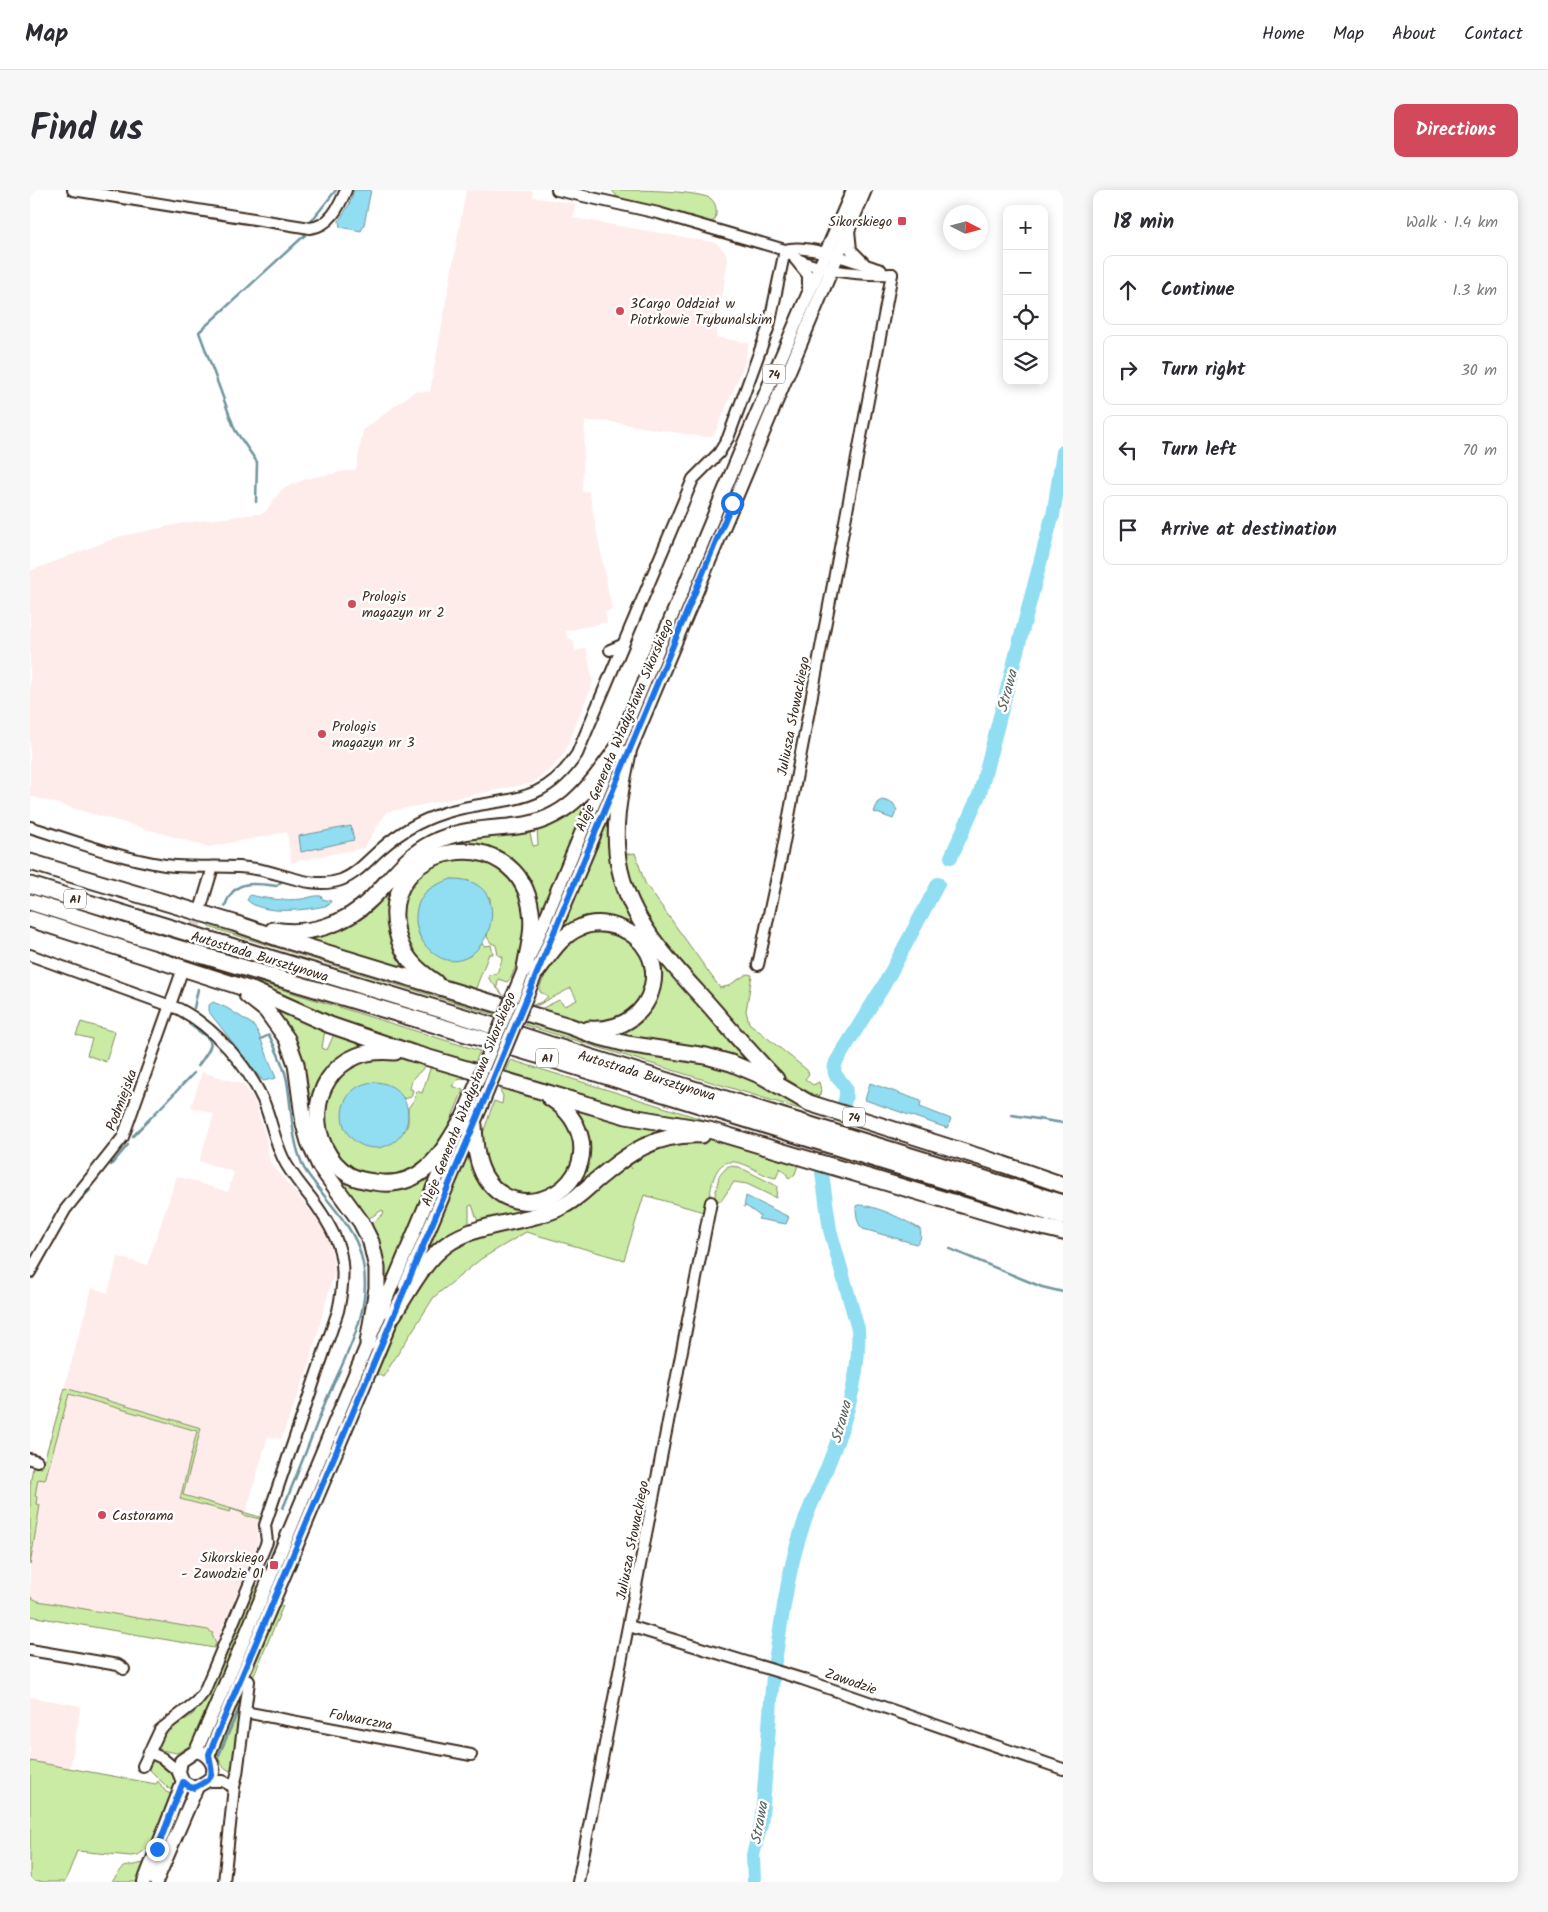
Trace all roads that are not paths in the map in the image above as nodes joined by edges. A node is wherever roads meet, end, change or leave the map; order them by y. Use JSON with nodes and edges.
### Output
{"nodes":[{"id":1,"x":73,"y":190,"type":"edge"},
{"id":2,"x":346,"y":190,"type":"edge"},
{"id":3,"x":557,"y":190,"type":"edge"},
{"id":4,"x":853,"y":190,"type":"edge"},
{"id":5,"x":865,"y":190,"type":"edge"},
{"id":6,"x":849,"y":226,"type":"junction"},
{"id":7,"x":785,"y":250,"type":"junction"},
{"id":8,"x":832,"y":255,"type":"junction"},
{"id":9,"x":794,"y":258,"type":"junction"},
{"id":10,"x":869,"y":266,"type":"junction"},
{"id":11,"x":826,"y":268,"type":"junction"},
{"id":12,"x":892,"y":274,"type":"junction"},
{"id":13,"x":806,"y":299,"type":"junction"},
{"id":14,"x":748,"y":450,"type":"junction"},
{"id":15,"x":622,"y":645,"type":"junction"},
{"id":16,"x":610,"y":650,"type":"dead end"},
{"id":17,"x":622,"y":751,"type":"junction"},
{"id":18,"x":30,"y":827,"type":"edge"},
{"id":19,"x":30,"y":862,"type":"edge"},
{"id":20,"x":214,"y":867,"type":"junction"},
{"id":21,"x":30,"y":885,"type":"edge"},
{"id":22,"x":30,"y":902,"type":"edge"},
{"id":23,"x":201,"y":907,"type":"tunnel mouth"},
{"id":24,"x":30,"y":919,"type":"edge"},
{"id":25,"x":241,"y":926,"type":"junction"},
{"id":26,"x":30,"y":955,"type":"edge"},
{"id":27,"x":758,"y":964,"type":"dead end"},
{"id":28,"x":531,"y":970,"type":"junction"},
{"id":29,"x":181,"y":974,"type":"tunnel mouth"},
{"id":30,"x":220,"y":980,"type":"junction"},
{"id":31,"x":466,"y":995,"type":"junction"},
{"id":32,"x":519,"y":998,"type":"junction"},
{"id":33,"x":170,"y":1006,"type":"junction"},
{"id":34,"x":569,"y":1026,"type":"junction"},
{"id":35,"x":412,"y":1053,"type":"junction"},
{"id":36,"x":533,"y":1090,"type":"junction"},
{"id":37,"x":792,"y":1093,"type":"junction"},
{"id":38,"x":467,"y":1123,"type":"junction"},
{"id":39,"x":741,"y":1139,"type":"junction"},
{"id":40,"x":1063,"y":1185,"type":"edge"},
{"id":41,"x":711,"y":1202,"type":"dead end"},
{"id":42,"x":1063,"y":1203,"type":"edge"},
{"id":43,"x":1063,"y":1217,"type":"edge"},
{"id":44,"x":1063,"y":1232,"type":"edge"},
{"id":45,"x":30,"y":1272,"type":"edge"},
{"id":46,"x":393,"y":1315,"type":"junction"},
{"id":47,"x":368,"y":1343,"type":"junction"},
{"id":48,"x":629,"y":1626,"type":"junction"},
{"id":49,"x":30,"y":1650,"type":"edge"},
{"id":50,"x":124,"y":1669,"type":"dead end"},
{"id":51,"x":249,"y":1681,"type":"dead end"},
{"id":52,"x":246,"y":1712,"type":"junction"},
{"id":53,"x":196,"y":1751,"type":"junction"},
{"id":54,"x":149,"y":1752,"type":"junction"},
{"id":55,"x":471,"y":1755,"type":"dead end"},
{"id":56,"x":184,"y":1758,"type":"junction"},
{"id":57,"x":143,"y":1766,"type":"dead end"},
{"id":58,"x":1063,"y":1769,"type":"edge"},
{"id":59,"x":206,"y":1774,"type":"junction"},
{"id":60,"x":181,"y":1777,"type":"junction"},
{"id":61,"x":234,"y":1787,"type":"junction"},
{"id":62,"x":144,"y":1882,"type":"edge"},
{"id":63,"x":156,"y":1882,"type":"edge"},
{"id":64,"x":224,"y":1882,"type":"edge"},
{"id":65,"x":578,"y":1882,"type":"edge"}],
"edges":[{"from":1,"to":2,"type":"street"},
{"from":3,"to":7,"type":"street"},
{"from":4,"to":8,"type":"main road","number":"74"},
{"from":5,"to":6,"type":"main road","number":"74"},
{"from":6,"to":8,"type":"main road","number":"74"},
{"from":6,"to":10,"type":"street"},
{"from":7,"to":8,"type":"street"},
{"from":7,"to":9,"type":"street"},
{"from":7,"to":15,"type":"street"},
{"from":8,"to":10,"type":"street"},
{"from":8,"to":11,"type":"main road","number":"74"},
{"from":9,"to":11,"type":"street"},
{"from":9,"to":13,"type":"street"},
{"from":10,"to":12,"type":"street"},
{"from":11,"to":12,"type":"street"},
{"from":11,"to":13,"type":"main road","number":"74"},
{"from":11,"to":14,"type":"main road","number":"74"},
{"from":12,"to":27,"type":"street","name":"Juliusza Słowackiego"},
{"from":13,"to":14,"type":"main road","number":"74"},
{"from":14,"to":17,"type":"main road","name":"Aleje Generała Władysława Sikorskiego","number":"74"},
{"from":15,"to":16,"type":"street"},
{"from":15,"to":20,"type":"street"},
{"from":17,"to":25,"type":"highway"},
{"from":17,"to":28,"type":"main road","name":"Aleje Generała Władysława Sikorskiego","number":"74"},
{"from":17,"to":37,"type":"highway"},
{"from":18,"to":20,"type":"street"},
{"from":19,"to":25,"type":"highway"},
{"from":20,"to":23,"type":"street"},
{"from":21,"to":42,"type":"highway","name":"Autostrada Bursztynowa","number":"A1"},
{"from":22,"to":43,"type":"highway","name":"Autostrada Bursztynowa","number":"A1"},
{"from":24,"to":30,"type":"highway"},
{"from":25,"to":31,"type":"highway"},
{"from":26,"to":33,"type":"street"},
{"from":28,"to":31,"type":"highway"},
{"from":28,"to":32,"type":"main road","name":"Aleje Generała Władysława Sikorskiego"},
{"from":28,"to":34,"type":"highway"},
{"from":29,"to":33,"type":"street","name":"Podmiejska"},
{"from":30,"to":35,"type":"highway"},
{"from":30,"to":47,"type":"highway"},
{"from":31,"to":34,"type":"highway"},
{"from":32,"to":38,"type":"main road","name":"Aleje Generała Władysława Sikorskiego","bridge":true},
{"from":32,"to":38,"type":"main road","name":"Aleje Generała Władysława Sikorskiego","bridge":true},
{"from":33,"to":45,"type":"street","name":"Podmiejska"},
{"from":33,"to":54,"type":"street"},
{"from":34,"to":37,"type":"highway"},
{"from":35,"to":36,"type":"highway"},
{"from":35,"to":38,"type":"highway"},
{"from":36,"to":38,"type":"highway"},
{"from":36,"to":39,"type":"highway"},
{"from":37,"to":40,"type":"highway","number":"74"},
{"from":38,"to":46,"type":"main road","name":"Aleje Generała Władysława Sikorskiego"},
{"from":38,"to":47,"type":"main road","name":"Aleje Generała Władysława Sikorskiego"},
{"from":39,"to":44,"type":"highway"},
{"from":39,"to":46,"type":"highway"},
{"from":41,"to":48,"type":"street","name":"Juliusza Słowackiego"},
{"from":46,"to":59,"type":"main road","name":"Aleje Generała Władysława Sikorskiego"},
{"from":47,"to":53,"type":"main road","name":"Aleje Generała Władysława Sikorskiego"},
{"from":48,"to":58,"type":"street","name":"Zawodzie"},
{"from":48,"to":65,"type":"street","name":"Juliusza Słowackiego"},
{"from":49,"to":50,"type":"street"},
{"from":51,"to":52,"type":"street"},
{"from":52,"to":55,"type":"street","name":"Folwarczna"},
{"from":52,"to":61,"type":"street"},
{"from":53,"to":56,"type":"main road"},
{"from":53,"to":59,"type":"main road"},
{"from":54,"to":56,"type":"street"},
{"from":54,"to":57,"type":"street"},
{"from":54,"to":60,"type":"street"},
{"from":56,"to":60,"type":"main road"},
{"from":59,"to":60,"type":"main road"},
{"from":59,"to":61,"type":"street"},
{"from":59,"to":63,"type":"main road","name":"Aleje Generała Władysława Sikorskiego"},
{"from":60,"to":62,"type":"main road"},
{"from":61,"to":64,"type":"street"}]}
